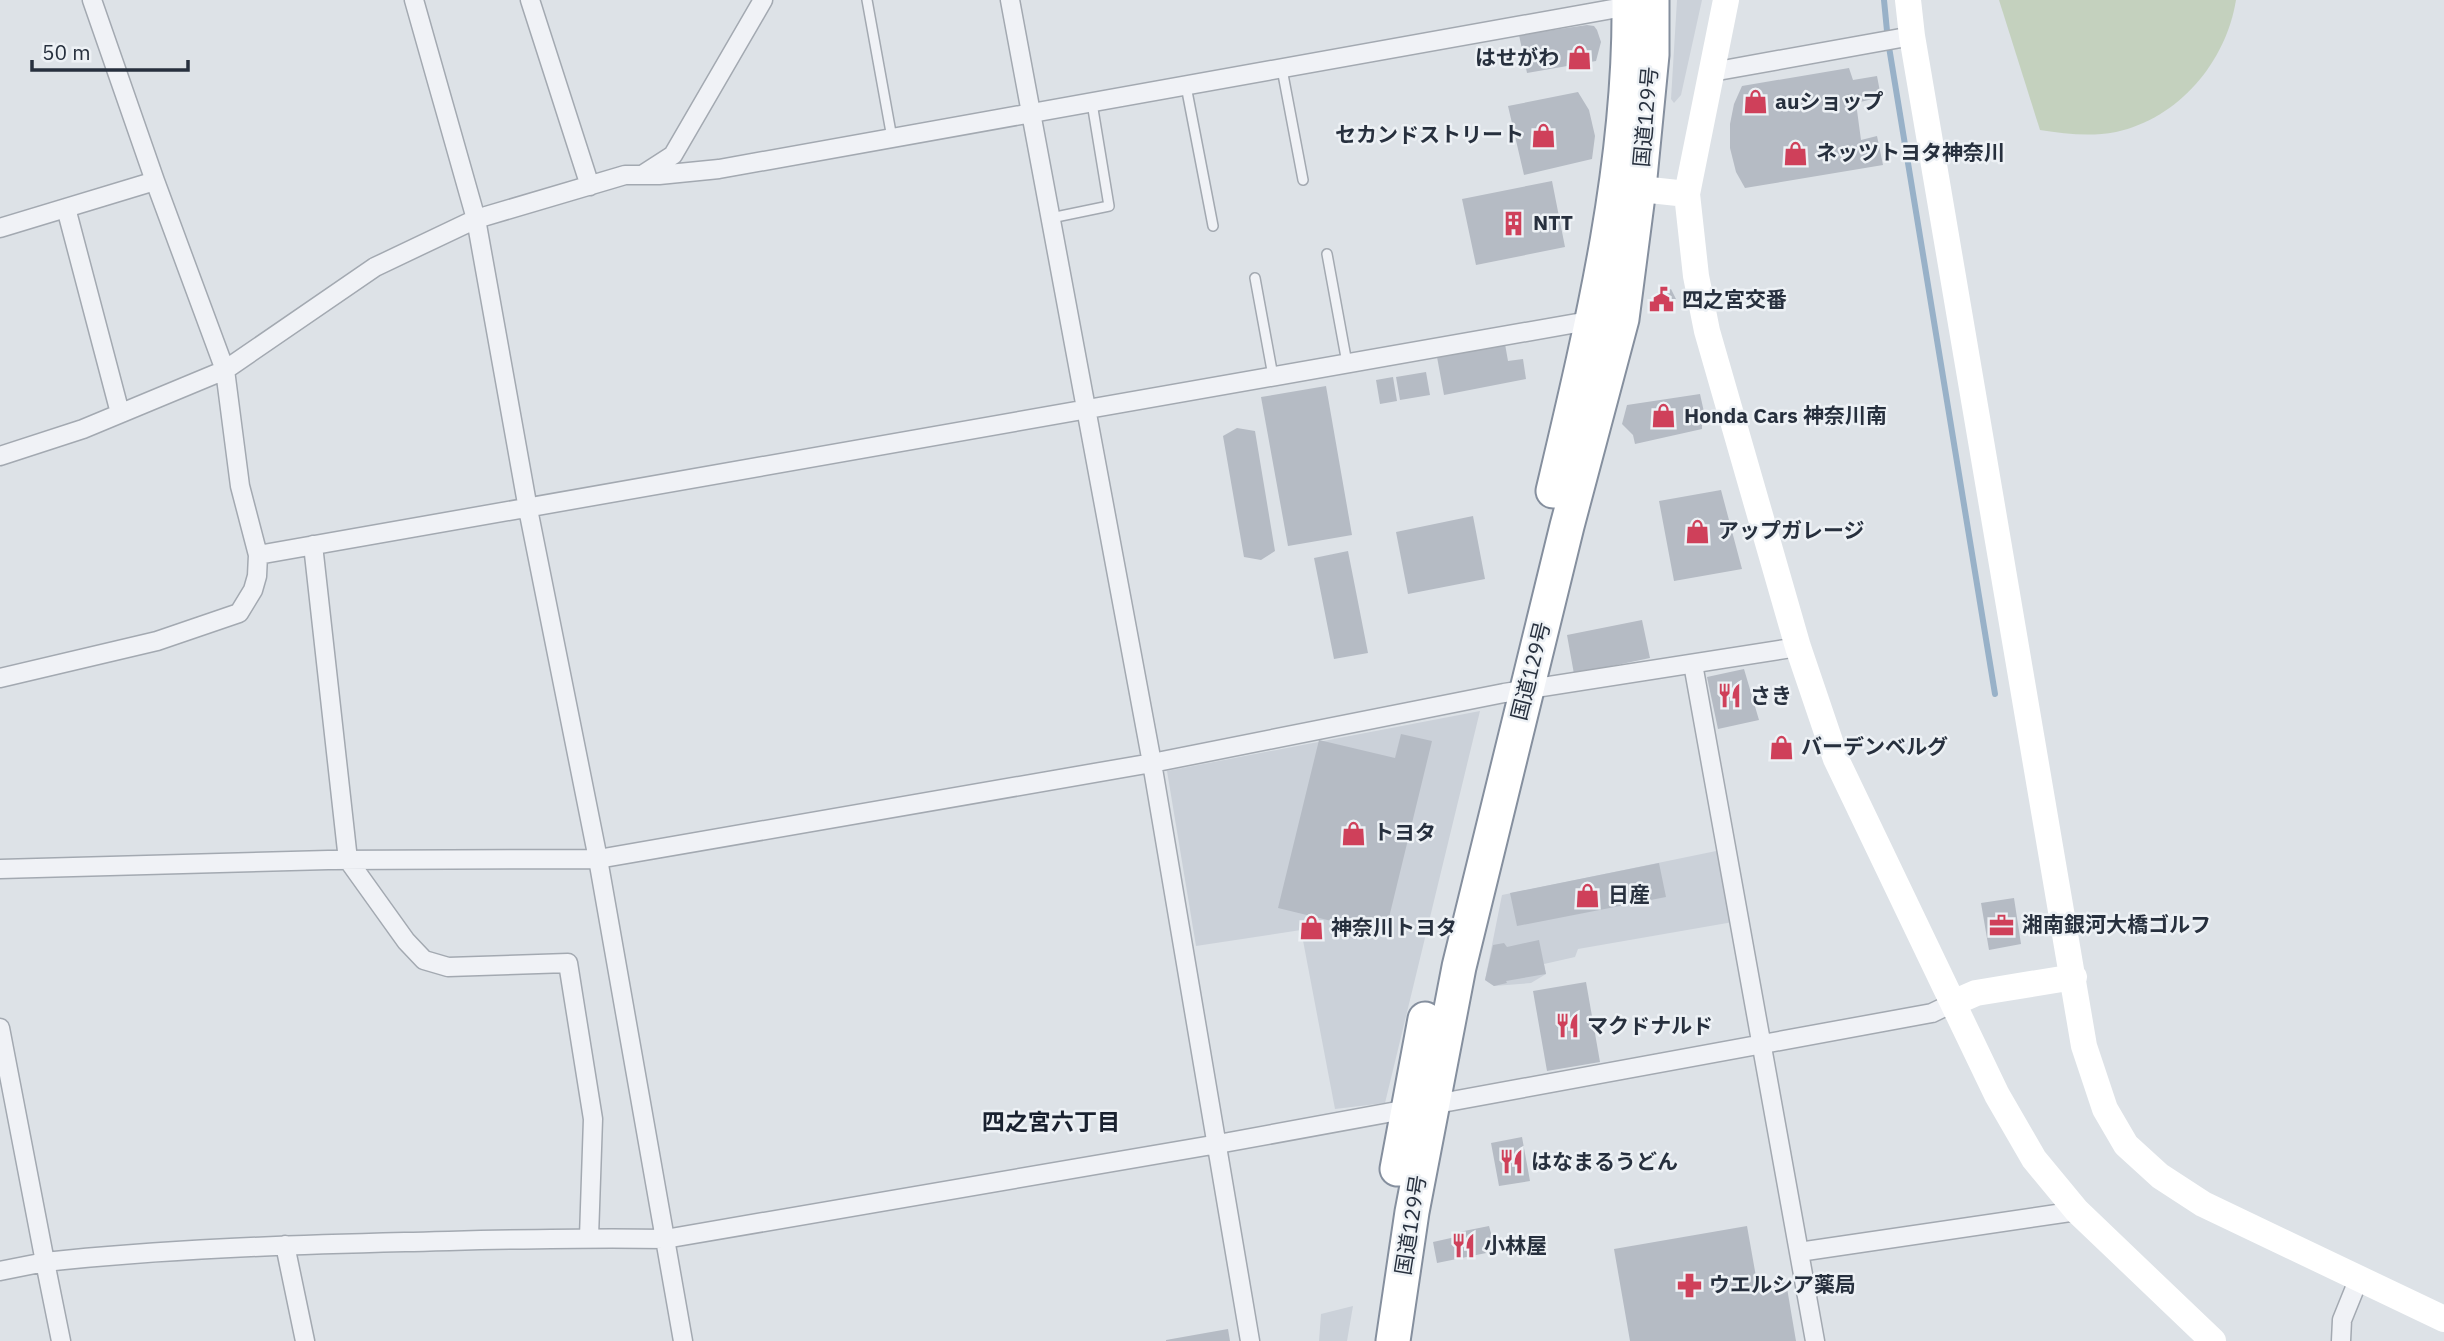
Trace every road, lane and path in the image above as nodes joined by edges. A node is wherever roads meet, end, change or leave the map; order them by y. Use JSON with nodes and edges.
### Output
{"nodes":[{"id":1,"x":92,"y":0,"type":"edge"},
{"id":2,"x":414,"y":0,"type":"edge"},
{"id":3,"x":530,"y":0,"type":"edge"},
{"id":4,"x":763,"y":0,"type":"edge"},
{"id":5,"x":867,"y":0,"type":"edge"},
{"id":6,"x":1010,"y":0,"type":"edge"},
{"id":7,"x":1726,"y":0,"type":"edge"},
{"id":8,"x":1908,"y":0,"type":"edge"},
{"id":9,"x":1641,"y":2,"type":"edge"},
{"id":10,"x":1912,"y":36,"type":"junction"},
{"id":11,"x":1282,"y":69,"type":"junction"},
{"id":12,"x":1712,"y":72,"type":"junction"},
{"id":13,"x":1186,"y":86,"type":"junction"},
{"id":14,"x":1092,"y":103,"type":"junction"},
{"id":15,"x":1032,"y":113,"type":"junction"},
{"id":16,"x":892,"y":138,"type":"junction"},
{"id":17,"x":642,"y":175,"type":"junction"},
{"id":18,"x":1303,"y":180,"type":"dead end"},
{"id":19,"x":155,"y":181,"type":"junction"},
{"id":20,"x":590,"y":186,"type":"junction"},
{"id":21,"x":1627,"y":187,"type":"junction"},
{"id":22,"x":1687,"y":194,"type":"junction"},
{"id":23,"x":66,"y":208,"type":"junction"},
{"id":24,"x":1051,"y":218,"type":"junction"},
{"id":25,"x":476,"y":219,"type":"junction"},
{"id":26,"x":1213,"y":226,"type":"dead end"},
{"id":27,"x":0,"y":228,"type":"edge"},
{"id":28,"x":1328,"y":254,"type":"dead end"},
{"id":29,"x":1255,"y":278,"type":"dead end"},
{"id":30,"x":1594,"y":320,"type":"junction"},
{"id":31,"x":1347,"y":363,"type":"junction"},
{"id":32,"x":225,"y":370,"type":"junction"},
{"id":33,"x":1273,"y":376,"type":"junction"},
{"id":34,"x":1085,"y":408,"type":"junction"},
{"id":35,"x":120,"y":413,"type":"junction"},
{"id":36,"x":0,"y":456,"type":"edge"},
{"id":37,"x":528,"y":509,"type":"junction"},
{"id":38,"x":313,"y":545,"type":"junction"},
{"id":39,"x":258,"y":555,"type":"junction"},
{"id":40,"x":1798,"y":647,"type":"junction"},
{"id":41,"x":1693,"y":664,"type":"junction"},
{"id":42,"x":0,"y":678,"type":"edge"},
{"id":43,"x":1516,"y":691,"type":"junction"},
{"id":44,"x":1152,"y":763,"type":"junction"},
{"id":45,"x":598,"y":859,"type":"junction"},
{"id":46,"x":348,"y":860,"type":"junction"},
{"id":47,"x":0,"y":869,"type":"edge"},
{"id":48,"x":2074,"y":977,"type":"junction"},
{"id":49,"x":1953,"y":1003,"type":"junction"},
{"id":50,"x":0,"y":1028,"type":"edge"},
{"id":51,"x":1762,"y":1044,"type":"junction"},
{"id":52,"x":1419,"y":1107,"type":"junction"},
{"id":53,"x":1218,"y":1144,"type":"junction"},
{"id":54,"x":2077,"y":1211,"type":"junction"},
{"id":55,"x":589,"y":1237,"type":"junction"},
{"id":56,"x":665,"y":1238,"type":"junction"},
{"id":57,"x":285,"y":1245,"type":"junction"},
{"id":58,"x":1800,"y":1252,"type":"junction"},
{"id":59,"x":45,"y":1262,"type":"junction"},
{"id":60,"x":0,"y":1271,"type":"edge"},
{"id":61,"x":2359,"y":1278,"type":"junction"},
{"id":62,"x":2444,"y":1319,"type":"edge"},
{"id":63,"x":61,"y":1341,"type":"edge"},
{"id":64,"x":304,"y":1341,"type":"edge"},
{"id":65,"x":683,"y":1341,"type":"edge"},
{"id":66,"x":1250,"y":1341,"type":"edge"},
{"id":67,"x":1370,"y":1341,"type":"edge"},
{"id":68,"x":1393,"y":1341,"type":"edge"},
{"id":69,"x":1815,"y":1341,"type":"edge"},
{"id":70,"x":2213,"y":1341,"type":"edge"},
{"id":71,"x":2341,"y":1341,"type":"edge"}],
"edges":[{"from":1,"to":19,"type":"street"},
{"from":2,"to":25,"type":"street"},
{"from":3,"to":20,"type":"street"},
{"from":4,"to":17,"type":"street"},
{"from":5,"to":16,"type":"lane"},
{"from":6,"to":15,"type":"street"},
{"from":7,"to":12,"type":"street"},
{"from":8,"to":10,"type":"street"},
{"from":9,"to":11,"type":"street"},
{"from":9,"to":21,"type":"highway","name":"国道129号"},
{"from":10,"to":12,"type":"street"},
{"from":10,"to":48,"type":"street"},
{"from":11,"to":13,"type":"street"},
{"from":11,"to":18,"type":"lane"},
{"from":12,"to":22,"type":"street"},
{"from":13,"to":14,"type":"street"},
{"from":13,"to":26,"type":"lane"},
{"from":14,"to":15,"type":"street"},
{"from":14,"to":24,"type":"lane"},
{"from":15,"to":16,"type":"street"},
{"from":15,"to":24,"type":"street"},
{"from":16,"to":17,"type":"street"},
{"from":17,"to":20,"type":"street"},
{"from":19,"to":23,"type":"street"},
{"from":19,"to":32,"type":"street"},
{"from":20,"to":25,"type":"street"},
{"from":21,"to":22,"type":"street"},
{"from":21,"to":30,"type":"highway","name":"国道129号"},
{"from":21,"to":43,"type":"highway","name":"国道129号"},
{"from":22,"to":40,"type":"street"},
{"from":23,"to":27,"type":"street"},
{"from":23,"to":35,"type":"street"},
{"from":24,"to":34,"type":"street"},
{"from":25,"to":32,"type":"street"},
{"from":25,"to":37,"type":"street"},
{"from":28,"to":31,"type":"lane"},
{"from":29,"to":33,"type":"lane"},
{"from":30,"to":31,"type":"street"},
{"from":30,"to":43,"type":"highway","name":"国道129号"},
{"from":31,"to":33,"type":"street"},
{"from":32,"to":35,"type":"street"},
{"from":32,"to":39,"type":"street"},
{"from":33,"to":34,"type":"street"},
{"from":34,"to":37,"type":"street"},
{"from":34,"to":44,"type":"street"},
{"from":35,"to":36,"type":"street"},
{"from":37,"to":38,"type":"street"},
{"from":37,"to":45,"type":"street"},
{"from":38,"to":39,"type":"street"},
{"from":38,"to":46,"type":"street"},
{"from":39,"to":42,"type":"street"},
{"from":40,"to":41,"type":"street"},
{"from":40,"to":49,"type":"street"},
{"from":41,"to":43,"type":"street"},
{"from":41,"to":51,"type":"street"},
{"from":43,"to":44,"type":"street"},
{"from":43,"to":52,"type":"highway","name":"国道129号"},
{"from":44,"to":45,"type":"street"},
{"from":44,"to":53,"type":"street"},
{"from":45,"to":46,"type":"street"},
{"from":45,"to":56,"type":"street"},
{"from":46,"to":47,"type":"street"},
{"from":46,"to":55,"type":"street"},
{"from":48,"to":49,"type":"street"},
{"from":48,"to":61,"type":"street"},
{"from":49,"to":51,"type":"street"},
{"from":49,"to":54,"type":"street"},
{"from":50,"to":59,"type":"street"},
{"from":51,"to":52,"type":"street"},
{"from":51,"to":58,"type":"street"},
{"from":52,"to":53,"type":"street"},
{"from":52,"to":67,"type":"highway","name":"国道129号"},
{"from":52,"to":68,"type":"highway","name":"国道129号"},
{"from":53,"to":56,"type":"street"},
{"from":53,"to":66,"type":"street"},
{"from":54,"to":58,"type":"street"},
{"from":54,"to":70,"type":"street"},
{"from":55,"to":56,"type":"street"},
{"from":55,"to":57,"type":"street"},
{"from":56,"to":65,"type":"street"},
{"from":57,"to":59,"type":"street"},
{"from":57,"to":64,"type":"street"},
{"from":58,"to":69,"type":"street"},
{"from":59,"to":60,"type":"street"},
{"from":59,"to":63,"type":"street"},
{"from":61,"to":62,"type":"street"},
{"from":61,"to":71,"type":"street"}]}
